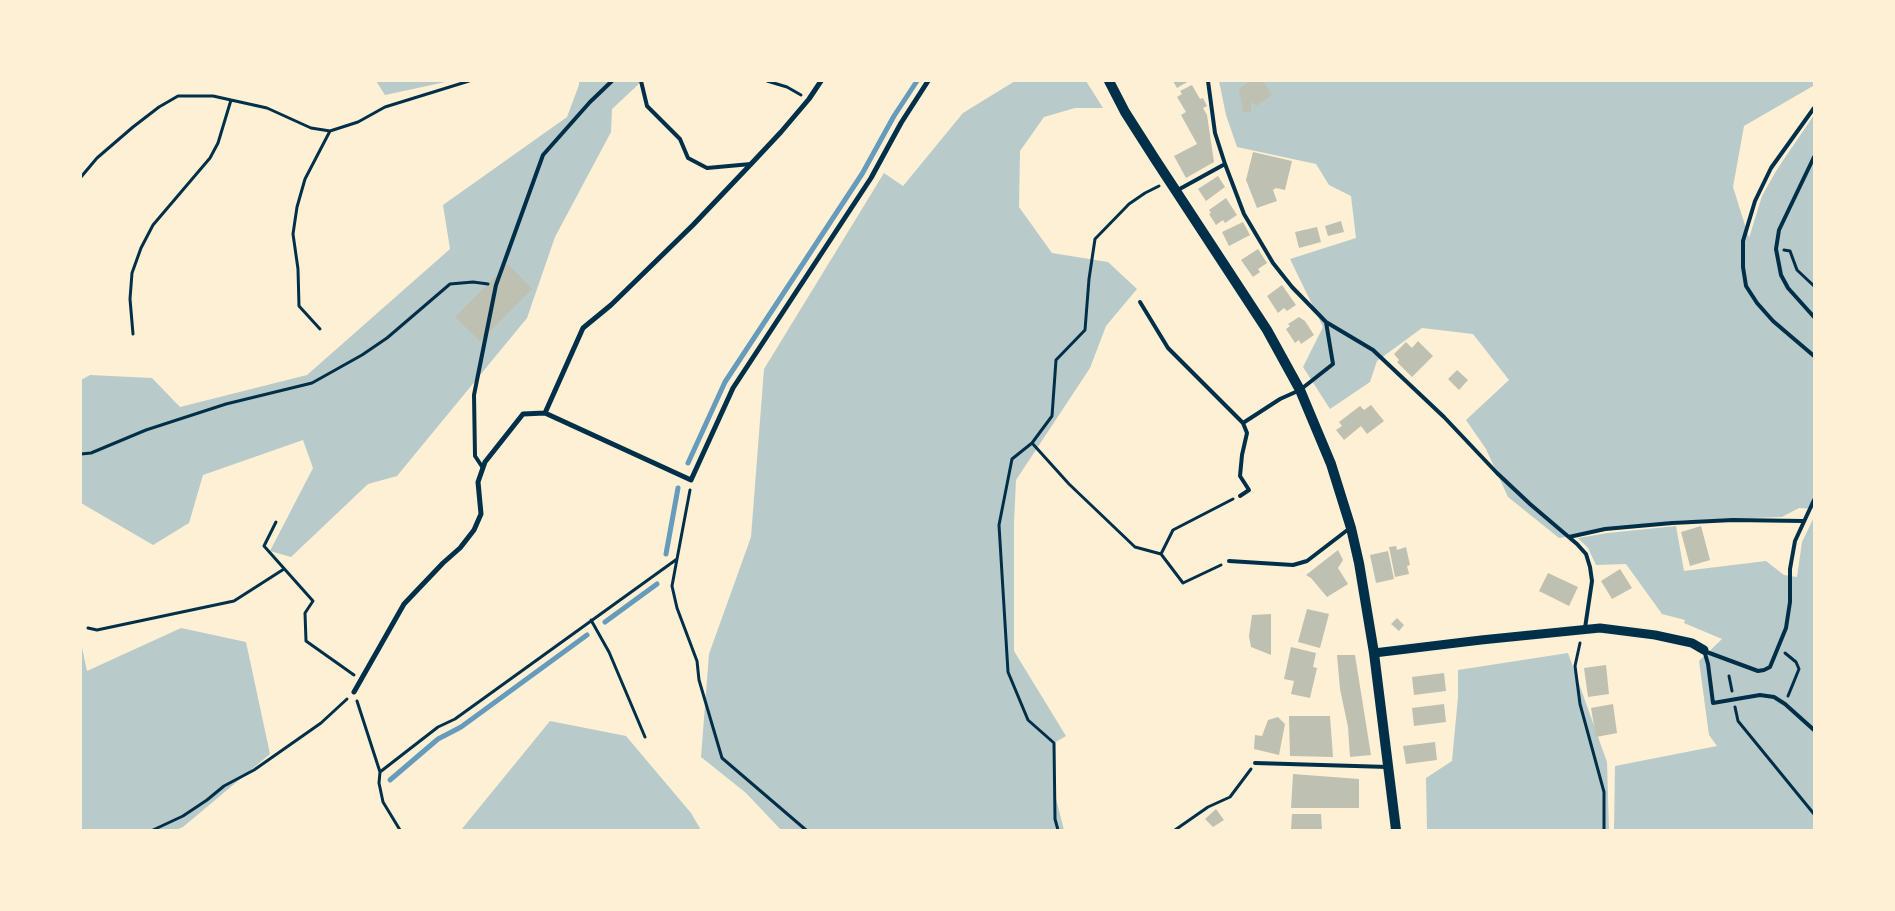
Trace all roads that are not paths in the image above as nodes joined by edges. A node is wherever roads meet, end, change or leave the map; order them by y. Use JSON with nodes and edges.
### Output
{"nodes":[{"id":1,"x":612,"y":81,"type":"edge"},
{"id":2,"x":641,"y":81,"type":"edge"},
{"id":3,"x":820,"y":81,"type":"edge"},
{"id":4,"x":928,"y":81,"type":"edge"},
{"id":5,"x":1109,"y":81,"type":"edge"},
{"id":6,"x":1208,"y":81,"type":"edge"},
{"id":7,"x":1814,"y":108,"type":"edge"},
{"id":8,"x":1814,"y":157,"type":"edge"},
{"id":9,"x":751,"y":164,"type":"junction"},
{"id":10,"x":1225,"y":164,"type":"junction"},
{"id":11,"x":1176,"y":191,"type":"junction"},
{"id":12,"x":1140,"y":302,"type":"dead end"},
{"id":13,"x":1814,"y":317,"type":"edge"},
{"id":14,"x":1326,"y":322,"type":"junction"},
{"id":15,"x":1814,"y":356,"type":"edge"},
{"id":16,"x":1300,"y":390,"type":"junction"},
{"id":17,"x":545,"y":413,"type":"junction"},
{"id":18,"x":1243,"y":422,"type":"junction"},
{"id":19,"x":483,"y":468,"type":"junction"},
{"id":20,"x":1240,"y":496,"type":"road end"},
{"id":21,"x":1814,"y":500,"type":"edge"},
{"id":22,"x":1803,"y":521,"type":"junction"},
{"id":23,"x":1351,"y":528,"type":"junction"},
{"id":24,"x":1569,"y":537,"type":"junction"},
{"id":25,"x":1229,"y":561,"type":"road end"},
{"id":26,"x":1585,"y":630,"type":"junction"},
{"id":27,"x":1704,"y":650,"type":"junction"},
{"id":28,"x":1374,"y":653,"type":"junction"},
{"id":29,"x":354,"y":692,"type":"road end"},
{"id":30,"x":1814,"y":730,"type":"edge"},
{"id":31,"x":1256,"y":763,"type":"road end"},
{"id":32,"x":1388,"y":767,"type":"junction"},
{"id":33,"x":1396,"y":830,"type":"edge"}],
"edges":[{"from":1,"to":19,"type":"lane"},
{"from":2,"to":9,"type":"lane"},
{"from":3,"to":9,"type":"street"},
{"from":4,"to":17,"type":"street"},
{"from":5,"to":11,"type":"main road"},
{"from":6,"to":10,"type":"lane"},
{"from":7,"to":15,"type":"lane"},
{"from":8,"to":13,"type":"lane"},
{"from":9,"to":17,"type":"street"},
{"from":10,"to":11,"type":"lane"},
{"from":10,"to":14,"type":"lane"},
{"from":11,"to":16,"type":"main road"},
{"from":12,"to":18,"type":"lane"},
{"from":14,"to":16,"type":"lane"},
{"from":14,"to":24,"type":"lane"},
{"from":16,"to":18,"type":"lane"},
{"from":16,"to":23,"type":"main road"},
{"from":17,"to":19,"type":"street"},
{"from":18,"to":20,"type":"lane"},
{"from":19,"to":29,"type":"street"},
{"from":21,"to":22,"type":"lane"},
{"from":22,"to":24,"type":"lane"},
{"from":22,"to":27,"type":"lane"},
{"from":23,"to":25,"type":"lane"},
{"from":23,"to":28,"type":"main road"},
{"from":24,"to":26,"type":"lane"},
{"from":26,"to":27,"type":"street"},
{"from":26,"to":28,"type":"street"},
{"from":27,"to":30,"type":"lane"},
{"from":28,"to":32,"type":"main road"},
{"from":31,"to":32,"type":"lane"},
{"from":32,"to":33,"type":"main road"}]}
